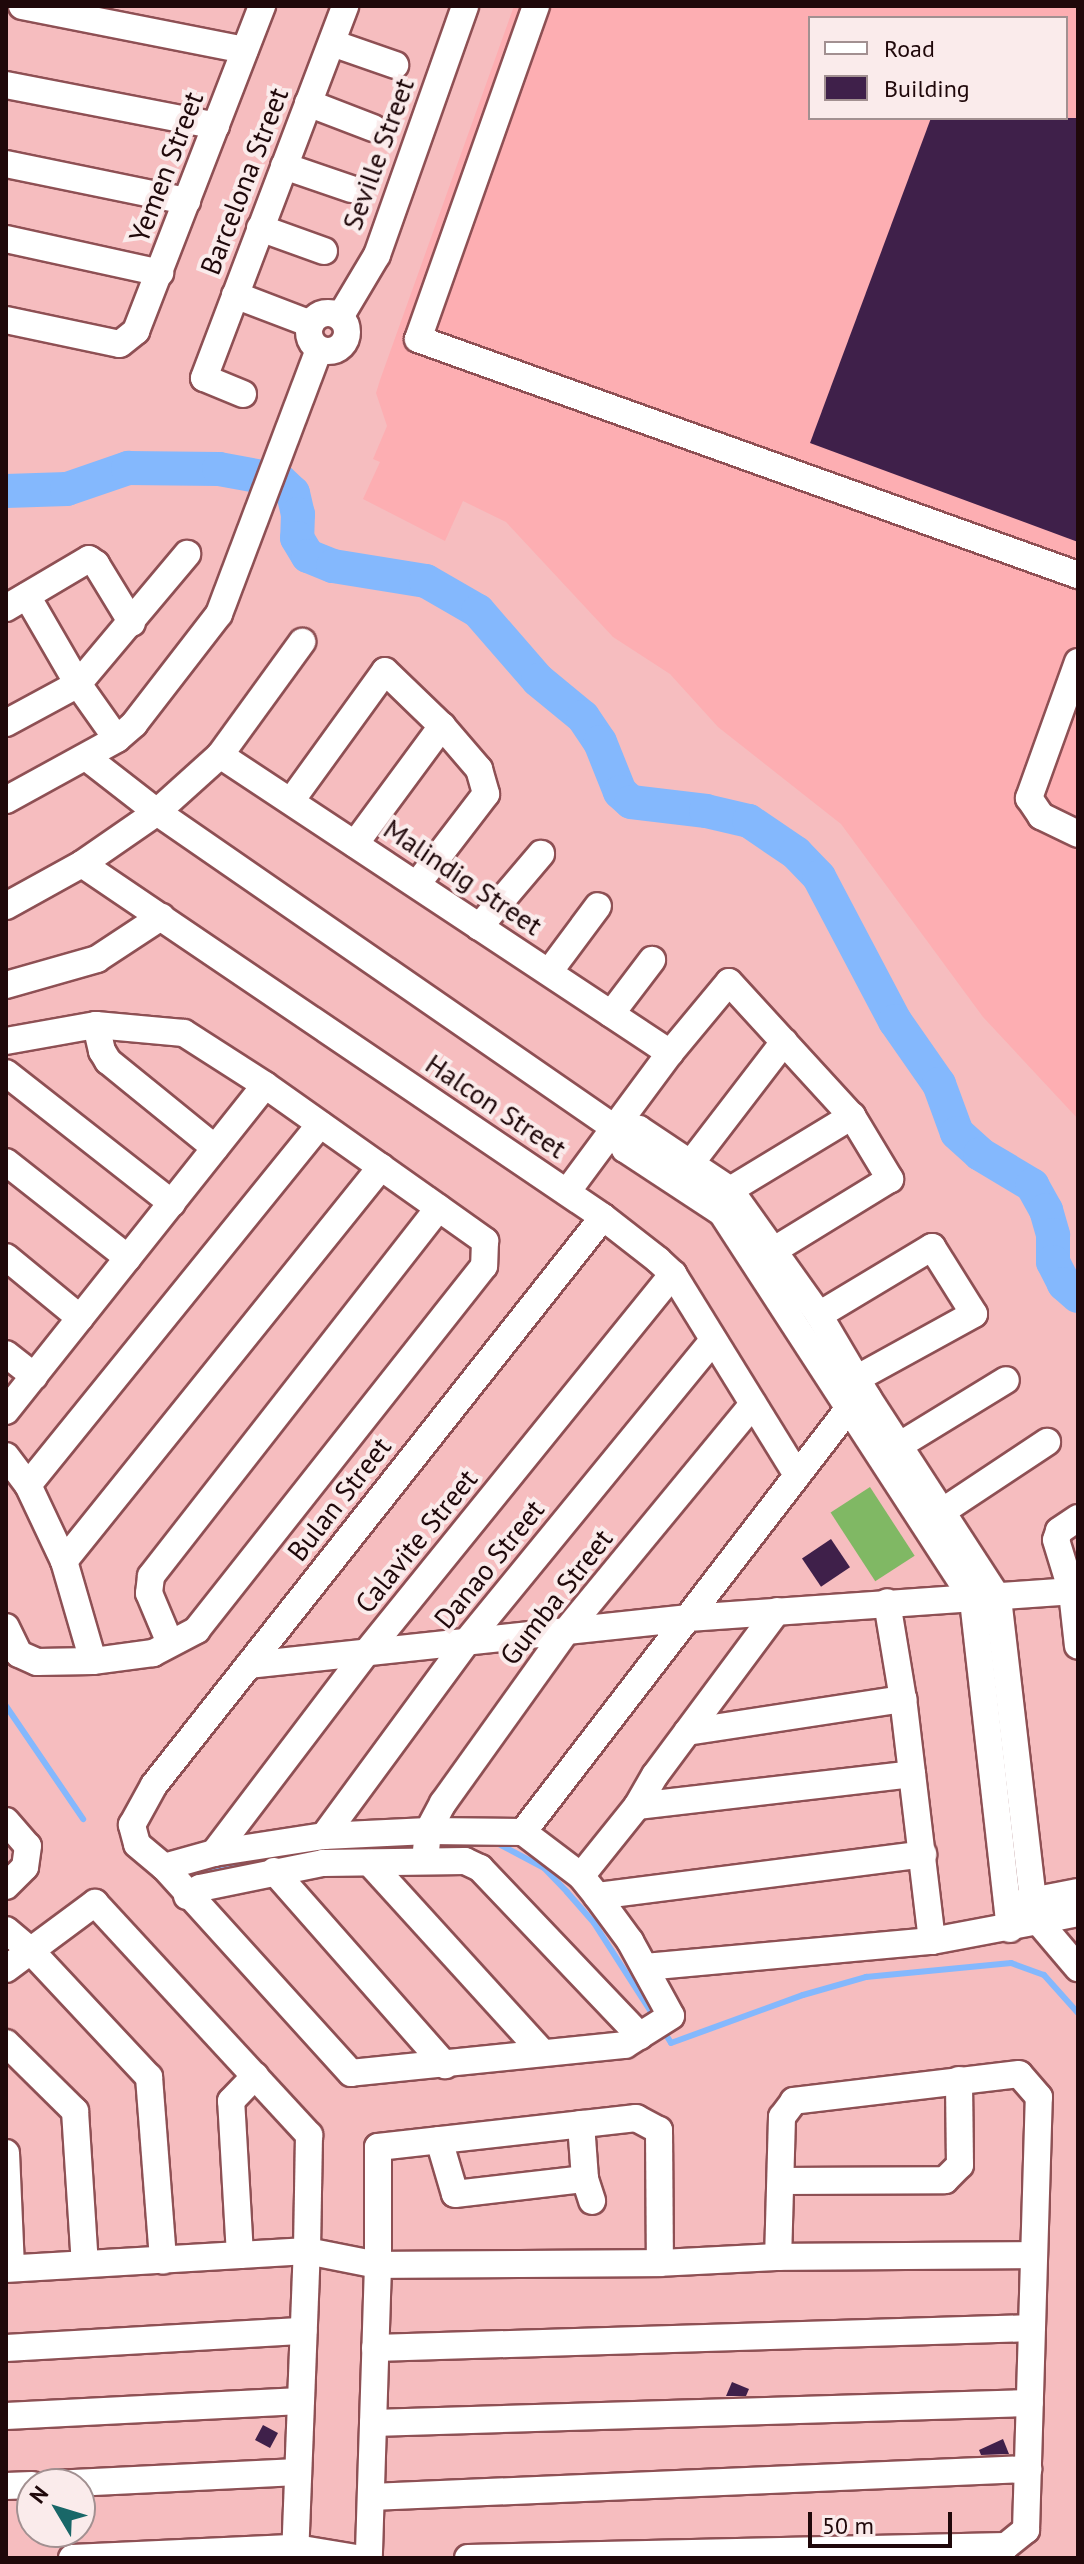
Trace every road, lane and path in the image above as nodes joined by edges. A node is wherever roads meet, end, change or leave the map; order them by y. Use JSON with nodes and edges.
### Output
{"nodes":[{"id":1,"x":22,"y":6,"type":"edge"},
{"id":2,"x":262,"y":6,"type":"edge"},
{"id":3,"x":345,"y":6,"type":"edge"},
{"id":4,"x":465,"y":6,"type":"edge"},
{"id":5,"x":536,"y":6,"type":"edge"},
{"id":6,"x":332,"y":43,"type":"junction"},
{"id":7,"x":245,"y":50,"type":"junction"},
{"id":8,"x":395,"y":65,"type":"dead end"},
{"id":9,"x":6,"y":85,"type":"edge"},
{"id":10,"x":308,"y":103,"type":"junction"},
{"id":11,"x":216,"y":126,"type":"junction"},
{"id":12,"x":373,"y":128,"type":"dead end"},
{"id":13,"x":6,"y":164,"type":"edge"},
{"id":14,"x":284,"y":166,"type":"junction"},
{"id":15,"x":351,"y":189,"type":"dead end"},
{"id":16,"x":187,"y":201,"type":"junction"},
{"id":17,"x":260,"y":228,"type":"junction"},
{"id":18,"x":6,"y":239,"type":"edge"},
{"id":19,"x":324,"y":251,"type":"dead end"},
{"id":20,"x":160,"y":273,"type":"junction"},
{"id":21,"x":235,"y":295,"type":"junction"},
{"id":22,"x":340,"y":317,"type":"junction"},
{"id":23,"x":6,"y":320,"type":"edge"},
{"id":24,"x":311,"y":324,"type":"junction"},
{"id":25,"x":319,"y":350,"type":"junction"},
{"id":26,"x":243,"y":394,"type":"dead end"},
{"id":27,"x":187,"y":554,"type":"dead end"},
{"id":28,"x":1078,"y":575,"type":"edge"},
{"id":29,"x":16,"y":602,"type":"edge"},
{"id":30,"x":132,"y":623,"type":"junction"},
{"id":31,"x":302,"y":642,"type":"dead end"},
{"id":32,"x":1078,"y":662,"type":"edge"},
{"id":33,"x":78,"y":684,"type":"junction"},
{"id":34,"x":6,"y":723,"type":"edge"},
{"id":35,"x":442,"y":726,"type":"junction"},
{"id":36,"x":117,"y":739,"type":"junction"},
{"id":37,"x":220,"y":755,"type":"junction"},
{"id":38,"x":86,"y":757,"type":"junction"},
{"id":39,"x":6,"y":800,"type":"edge"},
{"id":40,"x":291,"y":801,"type":"junction"},
{"id":41,"x":157,"y":812,"type":"junction"},
{"id":42,"x":1078,"y":834,"type":"edge"},
{"id":43,"x":355,"y":844,"type":"junction"},
{"id":44,"x":541,"y":854,"type":"dead end"},
{"id":45,"x":82,"y":864,"type":"junction"},
{"id":46,"x":418,"y":883,"type":"junction"},
{"id":47,"x":6,"y":906,"type":"edge"},
{"id":48,"x":598,"y":906,"type":"dead end"},
{"id":49,"x":161,"y":917,"type":"junction"},
{"id":50,"x":479,"y":927,"type":"junction"},
{"id":51,"x":652,"y":960,"type":"dead end"},
{"id":52,"x":549,"y":972,"type":"junction"},
{"id":53,"x":6,"y":985,"type":"edge"},
{"id":54,"x":611,"y":1014,"type":"junction"},
{"id":55,"x":96,"y":1025,"type":"junction"},
{"id":56,"x":6,"y":1041,"type":"edge"},
{"id":57,"x":784,"y":1042,"type":"junction"},
{"id":58,"x":670,"y":1053,"type":"junction"},
{"id":59,"x":6,"y":1073,"type":"edge"},
{"id":60,"x":265,"y":1085,"type":"junction"},
{"id":61,"x":852,"y":1116,"type":"junction"},
{"id":62,"x":320,"y":1124,"type":"junction"},
{"id":63,"x":616,"y":1129,"type":"junction"},
{"id":64,"x":215,"y":1148,"type":"junction"},
{"id":65,"x":6,"y":1162,"type":"edge"},
{"id":66,"x":691,"y":1163,"type":"junction"},
{"id":67,"x":381,"y":1167,"type":"junction"},
{"id":68,"x":730,"y":1190,"type":"junction"},
{"id":69,"x":567,"y":1192,"type":"junction"},
{"id":70,"x":172,"y":1203,"type":"junction"},
{"id":71,"x":439,"y":1208,"type":"junction"},
{"id":72,"x":603,"y":1217,"type":"junction"},
{"id":73,"x":774,"y":1250,"type":"junction"},
{"id":74,"x":6,"y":1257,"type":"edge"},
{"id":75,"x":128,"y":1258,"type":"junction"},
{"id":76,"x":673,"y":1274,"type":"junction"},
{"id":77,"x":819,"y":1315,"type":"junction"},
{"id":78,"x":80,"y":1318,"type":"junction"},
{"id":79,"x":713,"y":1340,"type":"junction"},
{"id":80,"x":6,"y":1354,"type":"edge"},
{"id":81,"x":34,"y":1376,"type":"junction"},
{"id":82,"x":856,"y":1379,"type":"junction"},
{"id":83,"x":1006,"y":1380,"type":"dead end"},
{"id":84,"x":753,"y":1404,"type":"junction"},
{"id":85,"x":849,"y":1408,"type":"junction"},
{"id":86,"x":6,"y":1411,"type":"edge"},
{"id":87,"x":1047,"y":1442,"type":"dead end"},
{"id":88,"x":900,"y":1445,"type":"junction"},
{"id":89,"x":6,"y":1456,"type":"edge"},
{"id":90,"x":797,"y":1475,"type":"junction"},
{"id":91,"x":28,"y":1485,"type":"junction"},
{"id":92,"x":943,"y":1511,"type":"junction"},
{"id":93,"x":1078,"y":1518,"type":"edge"},
{"id":94,"x":64,"y":1561,"type":"junction"},
{"id":95,"x":1075,"y":1591,"type":"edge"},
{"id":96,"x":986,"y":1599,"type":"junction"},
{"id":97,"x":887,"y":1602,"type":"junction"},
{"id":98,"x":777,"y":1611,"type":"junction"},
{"id":99,"x":687,"y":1618,"type":"junction"},
{"id":100,"x":6,"y":1627,"type":"edge"},
{"id":101,"x":566,"y":1631,"type":"junction"},
{"id":102,"x":467,"y":1641,"type":"junction"},
{"id":103,"x":170,"y":1643,"type":"junction"},
{"id":104,"x":1078,"y":1646,"type":"edge"},
{"id":105,"x":366,"y":1653,"type":"junction"},
{"id":106,"x":93,"y":1661,"type":"junction"},
{"id":107,"x":249,"y":1665,"type":"junction"},
{"id":108,"x":903,"y":1699,"type":"junction"},
{"id":109,"x":687,"y":1732,"type":"junction"},
{"id":110,"x":912,"y":1774,"type":"junction"},
{"id":111,"x":637,"y":1806,"type":"junction"},
{"id":112,"x":6,"y":1821,"type":"edge"},
{"id":113,"x":523,"y":1832,"type":"junction"},
{"id":114,"x":324,"y":1836,"type":"junction"},
{"id":115,"x":426,"y":1845,"type":"junction"},
{"id":116,"x":214,"y":1853,"type":"junction"},
{"id":117,"x":923,"y":1854,"type":"junction"},
{"id":118,"x":370,"y":1863,"type":"junction"},
{"id":119,"x":164,"y":1867,"type":"junction"},
{"id":120,"x":274,"y":1871,"type":"junction"},
{"id":121,"x":6,"y":1886,"type":"edge"},
{"id":122,"x":589,"y":1886,"type":"junction"},
{"id":123,"x":1078,"y":1892,"type":"edge"},
{"id":124,"x":187,"y":1896,"type":"junction"},
{"id":125,"x":1078,"y":1913,"type":"edge"},
{"id":126,"x":1022,"y":1914,"type":"junction"},
{"id":127,"x":6,"y":1930,"type":"edge"},
{"id":128,"x":932,"y":1941,"type":"junction"},
{"id":129,"x":31,"y":1951,"type":"junction"},
{"id":130,"x":645,"y":1967,"type":"junction"},
{"id":131,"x":1078,"y":1968,"type":"edge"},
{"id":132,"x":6,"y":1969,"type":"edge"},
{"id":133,"x":653,"y":2027,"type":"junction"},
{"id":134,"x":6,"y":2043,"type":"edge"},
{"id":135,"x":542,"y":2052,"type":"junction"},
{"id":136,"x":445,"y":2065,"type":"junction"},
{"id":137,"x":255,"y":2076,"type":"junction"},
{"id":138,"x":959,"y":2080,"type":"junction"},
{"id":139,"x":581,"y":2124,"type":"junction"},
{"id":140,"x":439,"y":2140,"type":"junction"},
{"id":141,"x":6,"y":2153,"type":"edge"},
{"id":142,"x":781,"y":2181,"type":"junction"},
{"id":143,"x":307,"y":2251,"type":"junction"},
{"id":144,"x":240,"y":2255,"type":"junction"},
{"id":145,"x":1034,"y":2255,"type":"junction"},
{"id":146,"x":778,"y":2257,"type":"junction"},
{"id":147,"x":163,"y":2260,"type":"junction"},
{"id":148,"x":660,"y":2263,"type":"junction"},
{"id":149,"x":85,"y":2264,"type":"junction"},
{"id":150,"x":378,"y":2265,"type":"junction"},
{"id":151,"x":9,"y":2268,"type":"edge"},
{"id":152,"x":1032,"y":2328,"type":"junction"},
{"id":153,"x":304,"y":2331,"type":"junction"},
{"id":154,"x":6,"y":2348,"type":"edge"},
{"id":155,"x":375,"y":2348,"type":"junction"},
{"id":156,"x":301,"y":2401,"type":"junction"},
{"id":157,"x":1030,"y":2403,"type":"junction"},
{"id":158,"x":6,"y":2416,"type":"edge"},
{"id":159,"x":373,"y":2423,"type":"junction"},
{"id":160,"x":1028,"y":2469,"type":"junction"},
{"id":161,"x":298,"y":2472,"type":"junction"},
{"id":162,"x":96,"y":2482,"type":"edge"},
{"id":163,"x":371,"y":2497,"type":"junction"},
{"id":164,"x":296,"y":2553,"type":"edge"},
{"id":165,"x":72,"y":2558,"type":"edge"},
{"id":166,"x":356,"y":2558,"type":"edge"},
{"id":167,"x":369,"y":2558,"type":"edge"},
{"id":168,"x":468,"y":2558,"type":"edge"}],
"edges":[{"from":1,"to":7,"type":"street"},
{"from":2,"to":7,"type":"street","name":"Yemen Street"},
{"from":3,"to":6,"type":"street","name":"Barcelona Street"},
{"from":4,"to":22,"type":"street","name":"Seville Street"},
{"from":5,"to":28,"type":"street"},
{"from":6,"to":8,"type":"street"},
{"from":6,"to":10,"type":"street","name":"Barcelona Street"},
{"from":7,"to":11,"type":"street","name":"Yemen Street"},
{"from":9,"to":11,"type":"street"},
{"from":10,"to":12,"type":"street"},
{"from":10,"to":14,"type":"street","name":"Barcelona Street"},
{"from":11,"to":16,"type":"street","name":"Yemen Street"},
{"from":13,"to":16,"type":"street"},
{"from":14,"to":15,"type":"street"},
{"from":14,"to":17,"type":"street","name":"Barcelona Street"},
{"from":16,"to":20,"type":"street","name":"Yemen Street"},
{"from":17,"to":19,"type":"street"},
{"from":17,"to":21,"type":"street","name":"Barcelona Street"},
{"from":18,"to":20,"type":"street"},
{"from":20,"to":23,"type":"street","name":"Yemen Street"},
{"from":21,"to":24,"type":"street"},
{"from":21,"to":26,"type":"street","name":"Barcelona Street"},
{"from":22,"to":24,"type":"street"},
{"from":22,"to":25,"type":"street"},
{"from":24,"to":25,"type":"street"},
{"from":25,"to":36,"type":"street"},
{"from":27,"to":30,"type":"street"},
{"from":29,"to":30,"type":"street"},
{"from":29,"to":33,"type":"street"},
{"from":30,"to":33,"type":"street"},
{"from":31,"to":37,"type":"street"},
{"from":32,"to":42,"type":"street"},
{"from":33,"to":34,"type":"street"},
{"from":33,"to":36,"type":"street"},
{"from":35,"to":40,"type":"street"},
{"from":35,"to":43,"type":"street"},
{"from":35,"to":46,"type":"street"},
{"from":36,"to":38,"type":"street"},
{"from":37,"to":40,"type":"street","name":"Malindig Street"},
{"from":37,"to":41,"type":"street"},
{"from":38,"to":39,"type":"street"},
{"from":38,"to":41,"type":"street"},
{"from":40,"to":43,"type":"street","name":"Malindig Street"},
{"from":41,"to":45,"type":"street"},
{"from":41,"to":63,"type":"street"},
{"from":43,"to":46,"type":"street","name":"Malindig Street"},
{"from":44,"to":50,"type":"street"},
{"from":45,"to":47,"type":"street"},
{"from":45,"to":49,"type":"street","name":"Halcon Street"},
{"from":46,"to":50,"type":"street","name":"Malindig Street"},
{"from":48,"to":52,"type":"street"},
{"from":49,"to":53,"type":"street"},
{"from":49,"to":69,"type":"street","name":"Halcon Street"},
{"from":50,"to":52,"type":"street","name":"Malindig Street"},
{"from":51,"to":54,"type":"street"},
{"from":52,"to":54,"type":"street","name":"Malindig Street"},
{"from":54,"to":58,"type":"street","name":"Malindig Street"},
{"from":55,"to":56,"type":"street"},
{"from":55,"to":60,"type":"street"},
{"from":55,"to":64,"type":"street"},
{"from":57,"to":58,"type":"street"},
{"from":57,"to":61,"type":"street"},
{"from":57,"to":66,"type":"street"},
{"from":58,"to":63,"type":"street"},
{"from":59,"to":70,"type":"street"},
{"from":60,"to":62,"type":"street"},
{"from":60,"to":64,"type":"street"},
{"from":61,"to":68,"type":"street"},
{"from":61,"to":73,"type":"street"},
{"from":62,"to":67,"type":"street"},
{"from":62,"to":91,"type":"street"},
{"from":63,"to":66,"type":"street"},
{"from":63,"to":69,"type":"street"},
{"from":63,"to":85,"type":"street"},
{"from":64,"to":70,"type":"street"},
{"from":65,"to":75,"type":"street"},
{"from":66,"to":68,"type":"street"},
{"from":67,"to":71,"type":"street"},
{"from":67,"to":94,"type":"street"},
{"from":68,"to":73,"type":"street"},
{"from":69,"to":72,"type":"street","name":"Halcon Street"},
{"from":70,"to":75,"type":"street"},
{"from":71,"to":103,"type":"street"},
{"from":71,"to":103,"type":"street"},
{"from":72,"to":76,"type":"street","name":"Halcon Street"},
{"from":72,"to":107,"type":"street","name":"Bulan Street"},
{"from":73,"to":77,"type":"street"},
{"from":74,"to":78,"type":"street"},
{"from":75,"to":78,"type":"street"},
{"from":76,"to":79,"type":"street","name":"Halcon Street"},
{"from":76,"to":105,"type":"street","name":"Calavite Street"},
{"from":77,"to":82,"type":"street"},
{"from":77,"to":82,"type":"street"},
{"from":78,"to":81,"type":"street"},
{"from":79,"to":84,"type":"street","name":"Halcon Street"},
{"from":79,"to":102,"type":"street","name":"Danao Street"},
{"from":80,"to":81,"type":"street"},
{"from":81,"to":86,"type":"street"},
{"from":82,"to":88,"type":"street"},
{"from":83,"to":88,"type":"street"},
{"from":84,"to":90,"type":"street","name":"Halcon Street"},
{"from":84,"to":101,"type":"street","name":"Gumba Street"},
{"from":85,"to":90,"type":"street"},
{"from":85,"to":96,"type":"street"},
{"from":87,"to":92,"type":"street"},
{"from":88,"to":92,"type":"street"},
{"from":89,"to":91,"type":"street"},
{"from":90,"to":99,"type":"street"},
{"from":91,"to":94,"type":"street"},
{"from":92,"to":96,"type":"street"},
{"from":93,"to":95,"type":"street"},
{"from":94,"to":106,"type":"street"},
{"from":95,"to":96,"type":"street"},
{"from":95,"to":104,"type":"street"},
{"from":96,"to":97,"type":"street"},
{"from":96,"to":126,"type":"street"},
{"from":97,"to":98,"type":"street"},
{"from":97,"to":108,"type":"street"},
{"from":98,"to":99,"type":"street"},
{"from":98,"to":109,"type":"street"},
{"from":99,"to":101,"type":"street"},
{"from":99,"to":113,"type":"street"},
{"from":100,"to":106,"type":"street"},
{"from":101,"to":102,"type":"street"},
{"from":101,"to":115,"type":"street","name":"Gumba Street"},
{"from":102,"to":105,"type":"street"},
{"from":102,"to":114,"type":"street","name":"Danao Street"},
{"from":103,"to":106,"type":"street"},
{"from":105,"to":107,"type":"street"},
{"from":105,"to":116,"type":"street","name":"Calavite Street"},
{"from":107,"to":119,"type":"street","name":"Bulan Street"},
{"from":108,"to":109,"type":"street"},
{"from":108,"to":110,"type":"street"},
{"from":109,"to":111,"type":"street"},
{"from":110,"to":111,"type":"street"},
{"from":110,"to":117,"type":"street"},
{"from":111,"to":122,"type":"street"},
{"from":112,"to":121,"type":"street"},
{"from":113,"to":115,"type":"street"},
{"from":113,"to":122,"type":"street"},
{"from":114,"to":115,"type":"street"},
{"from":114,"to":116,"type":"street"},
{"from":115,"to":118,"type":"street"},
{"from":115,"to":133,"type":"street"},
{"from":116,"to":119,"type":"street"},
{"from":117,"to":122,"type":"street"},
{"from":117,"to":128,"type":"street"},
{"from":118,"to":120,"type":"street"},
{"from":118,"to":135,"type":"street"},
{"from":119,"to":124,"type":"street"},
{"from":120,"to":124,"type":"street"},
{"from":120,"to":136,"type":"street"},
{"from":122,"to":130,"type":"street"},
{"from":123,"to":126,"type":"street"},
{"from":124,"to":136,"type":"street"},
{"from":125,"to":126,"type":"street"},
{"from":126,"to":128,"type":"street"},
{"from":126,"to":131,"type":"street"},
{"from":127,"to":129,"type":"street"},
{"from":128,"to":130,"type":"street"},
{"from":129,"to":132,"type":"street"},
{"from":129,"to":137,"type":"street"},
{"from":129,"to":147,"type":"street"},
{"from":130,"to":133,"type":"street"},
{"from":133,"to":135,"type":"street"},
{"from":134,"to":149,"type":"street"},
{"from":135,"to":136,"type":"street"},
{"from":137,"to":143,"type":"street"},
{"from":137,"to":144,"type":"street"},
{"from":138,"to":142,"type":"street"},
{"from":138,"to":142,"type":"street"},
{"from":138,"to":145,"type":"street"},
{"from":139,"to":140,"type":"street"},
{"from":139,"to":140,"type":"street"},
{"from":139,"to":148,"type":"street"},
{"from":140,"to":150,"type":"street"},
{"from":141,"to":151,"type":"street"},
{"from":142,"to":146,"type":"street"},
{"from":143,"to":144,"type":"street"},
{"from":143,"to":150,"type":"street"},
{"from":143,"to":153,"type":"street"},
{"from":144,"to":147,"type":"street"},
{"from":145,"to":146,"type":"street"},
{"from":145,"to":152,"type":"street"},
{"from":146,"to":148,"type":"street"},
{"from":147,"to":149,"type":"street"},
{"from":148,"to":150,"type":"street"},
{"from":149,"to":151,"type":"street"},
{"from":150,"to":155,"type":"street"},
{"from":152,"to":155,"type":"street"},
{"from":152,"to":157,"type":"street"},
{"from":153,"to":154,"type":"street"},
{"from":153,"to":156,"type":"street"},
{"from":155,"to":159,"type":"street"},
{"from":156,"to":158,"type":"street"},
{"from":156,"to":161,"type":"street"},
{"from":157,"to":159,"type":"street"},
{"from":157,"to":160,"type":"street"},
{"from":159,"to":163,"type":"street"},
{"from":160,"to":163,"type":"street"},
{"from":160,"to":168,"type":"street"},
{"from":161,"to":162,"type":"street"},
{"from":161,"to":164,"type":"street"},
{"from":163,"to":167,"type":"street"},
{"from":164,"to":165,"type":"street"},
{"from":164,"to":166,"type":"street"}]}
